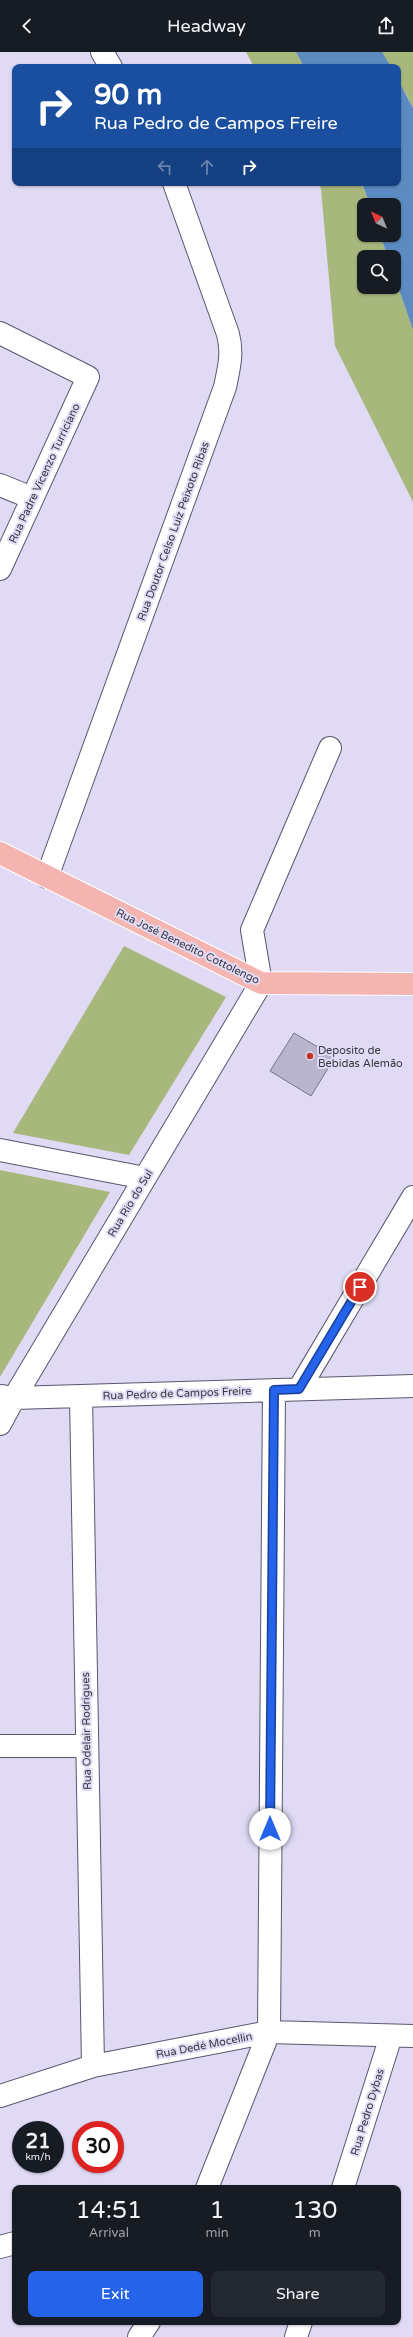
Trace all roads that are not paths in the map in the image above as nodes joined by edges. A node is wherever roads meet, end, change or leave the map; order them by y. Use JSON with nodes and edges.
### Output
{"nodes":[{"id":1,"x":102,"y":52,"type":"edge"},
{"id":2,"x":109,"y":64,"type":"edge"},
{"id":3,"x":175,"y":186,"type":"edge"},
{"id":4,"x":0,"y":333,"type":"edge"},
{"id":5,"x":0,"y":485,"type":"edge"},
{"id":6,"x":32,"y":498,"type":"junction"},
{"id":7,"x":0,"y":569,"type":"edge"},
{"id":8,"x":330,"y":748,"type":"dead end"},
{"id":9,"x":0,"y":853,"type":"edge"},
{"id":10,"x":47,"y":877,"type":"junction"},
{"id":11,"x":261,"y":983,"type":"junction"},
{"id":12,"x":413,"y":984,"type":"edge"},
{"id":13,"x":0,"y":1150,"type":"edge"},
{"id":14,"x":145,"y":1178,"type":"junction"},
{"id":15,"x":413,"y":1197,"type":"edge"},
{"id":16,"x":413,"y":1386,"type":"edge"},
{"id":17,"x":299,"y":1389,"type":"junction"},
{"id":18,"x":274,"y":1390,"type":"junction"},
{"id":19,"x":81,"y":1396,"type":"junction"},
{"id":20,"x":7,"y":1397,"type":"edge"},
{"id":21,"x":0,"y":1424,"type":"edge"},
{"id":22,"x":0,"y":1746,"type":"edge"},
{"id":23,"x":86,"y":1746,"type":"junction"},
{"id":24,"x":269,"y":2032,"type":"junction"},
{"id":25,"x":391,"y":2036,"type":"junction"},
{"id":26,"x":413,"y":2036,"type":"edge"},
{"id":27,"x":93,"y":2066,"type":"junction"},
{"id":28,"x":0,"y":2096,"type":"edge"},
{"id":29,"x":208,"y":2185,"type":"edge"},
{"id":30,"x":344,"y":2185,"type":"edge"},
{"id":31,"x":12,"y":2243,"type":"edge"},
{"id":32,"x":0,"y":2247,"type":"edge"},
{"id":33,"x":147,"y":2325,"type":"edge"},
{"id":34,"x":300,"y":2325,"type":"edge"},
{"id":35,"x":139,"y":2337,"type":"edge"},
{"id":36,"x":296,"y":2337,"type":"edge"}],
"edges":[{"from":1,"to":2,"type":"street"},
{"from":3,"to":10,"type":"street","name":"Rua Doutor Celso Luiz Peixoto Ribas"},
{"from":4,"to":6,"type":"street","name":"Rua Padre Vicenzo Turriciano"},
{"from":5,"to":6,"type":"street"},
{"from":6,"to":7,"type":"street","name":"Rua Padre Vicenzo Turriciano"},
{"from":8,"to":11,"type":"street"},
{"from":9,"to":10,"type":"main road","name":"Rua José Benedito Cottolengo"},
{"from":10,"to":11,"type":"main road","name":"Rua José Benedito Cottolengo"},
{"from":11,"to":12,"type":"main road","name":"Rua José Benedito Cottolengo"},
{"from":11,"to":14,"type":"street","name":"Rua Rio do Sul"},
{"from":13,"to":14,"type":"street"},
{"from":14,"to":20,"type":"street","name":"Rua Rio do Sul"},
{"from":15,"to":17,"type":"street"},
{"from":16,"to":17,"type":"street","name":"Rua Pedro de Campos Freire"},
{"from":17,"to":18,"type":"street","name":"Rua Pedro de Campos Freire"},
{"from":18,"to":19,"type":"street","name":"Rua Pedro de Campos Freire"},
{"from":18,"to":24,"type":"street"},
{"from":19,"to":20,"type":"street","name":"Rua Pedro de Campos Freire"},
{"from":19,"to":23,"type":"street","name":"Rua Odelair Rodrigues"},
{"from":20,"to":21,"type":"street","name":"Rua Rio do Sul"},
{"from":22,"to":23,"type":"street"},
{"from":23,"to":27,"type":"street","name":"Rua Odelair Rodrigues"},
{"from":24,"to":25,"type":"street","name":"Rua Dedé Mocellin"},
{"from":24,"to":27,"type":"street","name":"Rua Dedé Mocellin"},
{"from":24,"to":29,"type":"street"},
{"from":25,"to":26,"type":"street","name":"Rua Dedé Mocellin"},
{"from":25,"to":30,"type":"street","name":"Rua Pedro Dybas"},
{"from":27,"to":28,"type":"street","name":"Rua Dedé Mocellin"},
{"from":31,"to":32,"type":"street"},
{"from":33,"to":35,"type":"street"},
{"from":34,"to":36,"type":"street"}]}
